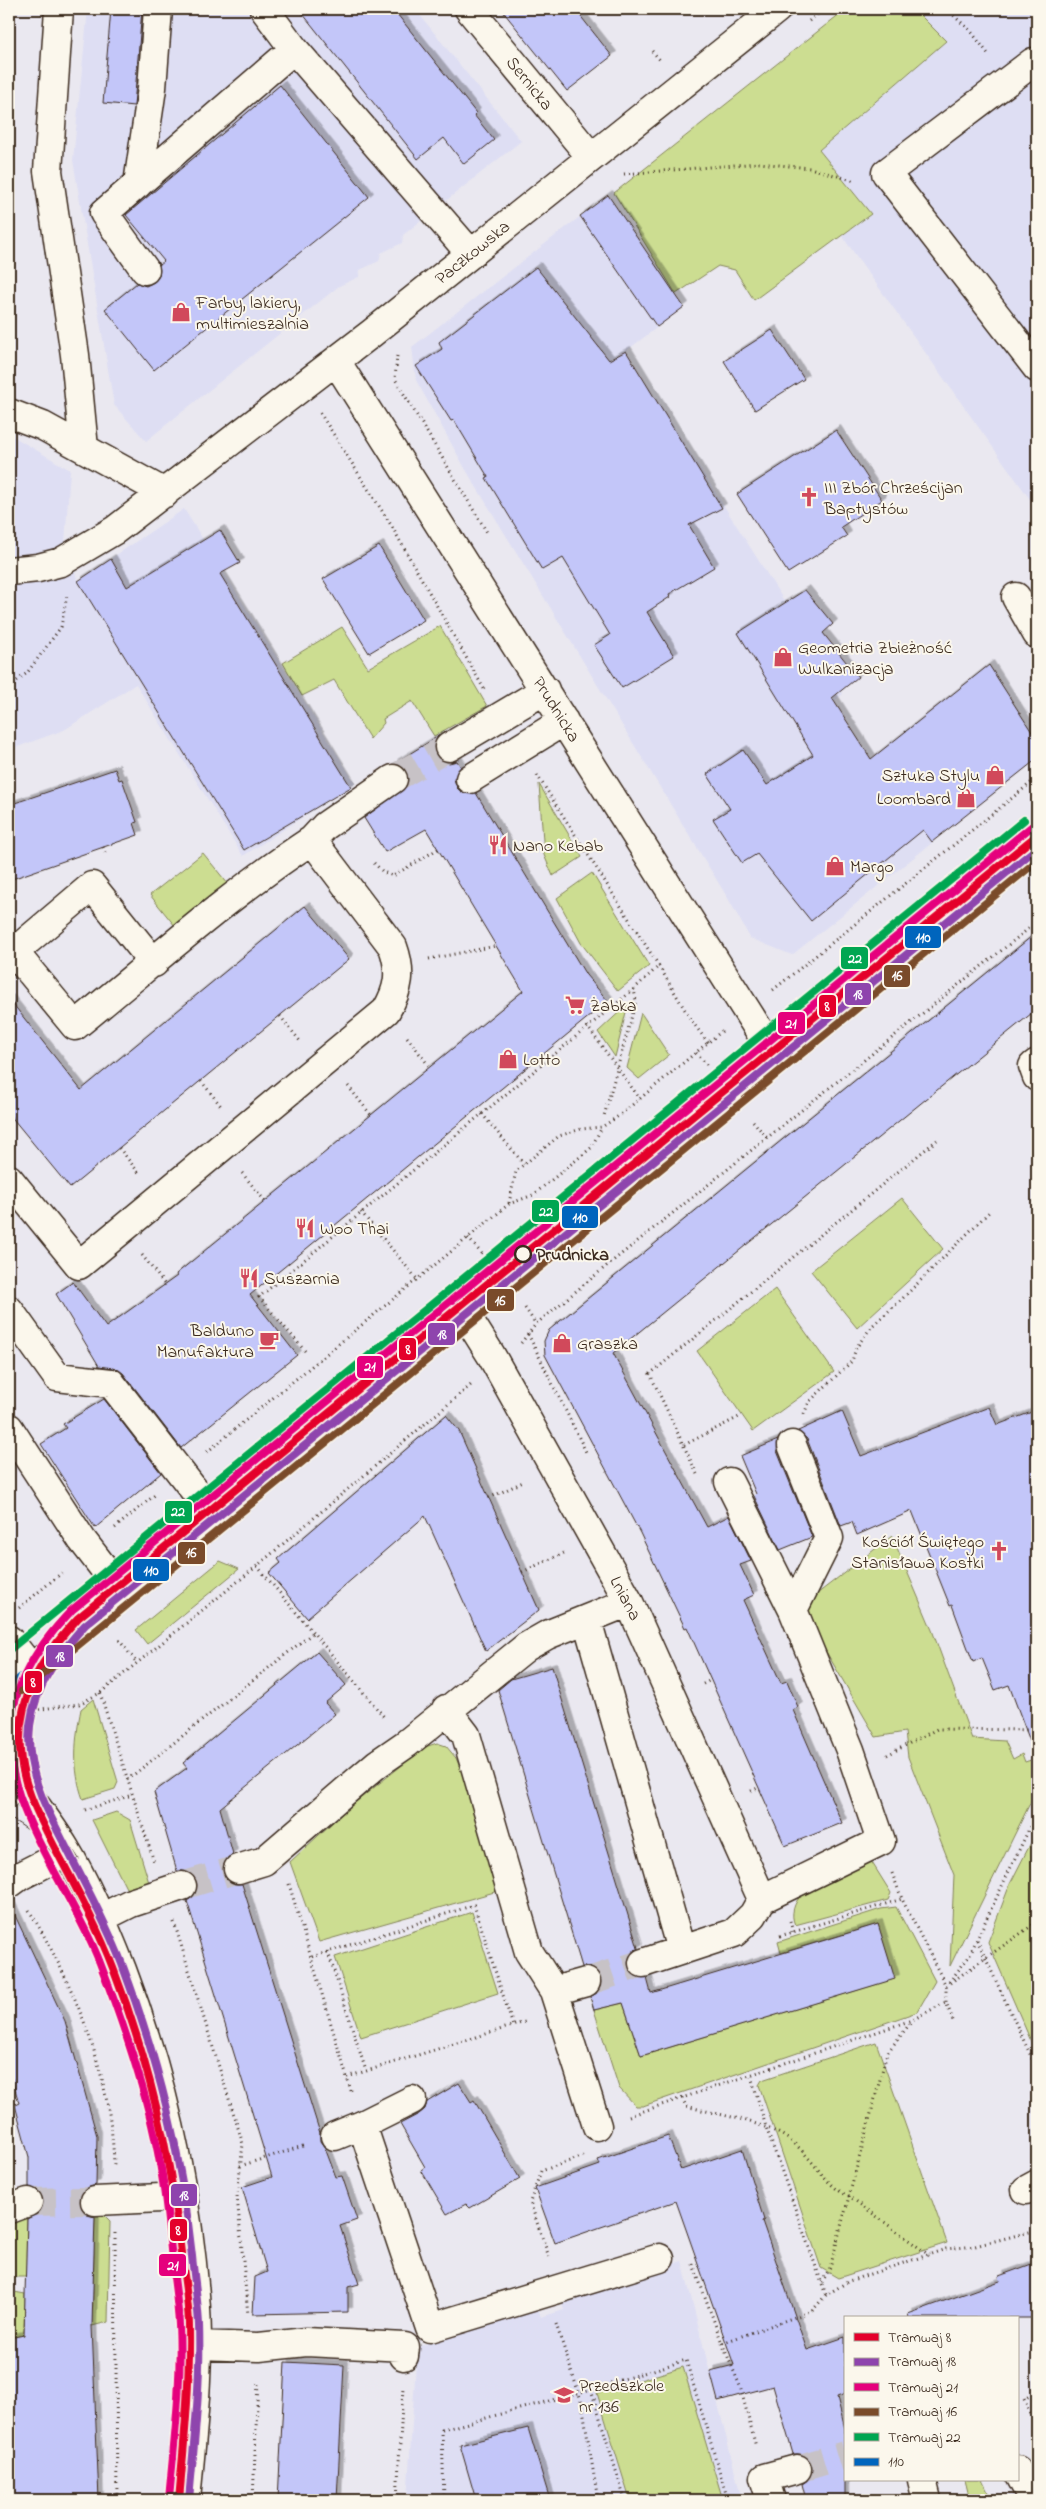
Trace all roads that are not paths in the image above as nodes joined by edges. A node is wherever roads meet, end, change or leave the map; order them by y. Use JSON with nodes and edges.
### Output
{"nodes":[{"id":1,"x":59,"y":9,"type":"edge"},
{"id":2,"x":158,"y":9,"type":"edge"},
{"id":3,"x":264,"y":9,"type":"edge"},
{"id":4,"x":469,"y":9,"type":"edge"},
{"id":5,"x":777,"y":9,"type":"edge"},
{"id":6,"x":294,"y":49,"type":"junction"},
{"id":7,"x":1034,"y":62,"type":"dead end"},
{"id":8,"x":591,"y":157,"type":"junction"},
{"id":9,"x":138,"y":184,"type":"junction"},
{"id":10,"x":470,"y":253,"type":"junction"},
{"id":11,"x":145,"y":270,"type":"dead end"},
{"id":12,"x":336,"y":361,"type":"junction"},
{"id":13,"x":1037,"y":368,"type":"edge"},
{"id":14,"x":9,"y":412,"type":"edge"},
{"id":15,"x":84,"y":448,"type":"junction"},
{"id":16,"x":165,"y":492,"type":"junction"},
{"id":17,"x":9,"y":571,"type":"edge"},
{"id":18,"x":1016,"y":597,"type":"dead end"},
{"id":19,"x":1035,"y":624,"type":"edge"},
{"id":20,"x":545,"y":690,"type":"junction"},
{"id":21,"x":564,"y":721,"type":"junction"},
{"id":22,"x":449,"y":747,"type":"tunnel mouth"},
{"id":23,"x":393,"y":779,"type":"tunnel mouth"},
{"id":24,"x":470,"y":779,"type":"dead end"},
{"id":25,"x":312,"y":840,"type":"junction"},
{"id":26,"x":1037,"y":845,"type":"edge"},
{"id":27,"x":154,"y":963,"type":"junction"},
{"id":28,"x":776,"y":1058,"type":"junction"},
{"id":29,"x":1037,"y":1063,"type":"edge"},
{"id":30,"x":1037,"y":1077,"type":"edge"},
{"id":31,"x":9,"y":1179,"type":"edge"},
{"id":32,"x":9,"y":1310,"type":"edge"},
{"id":33,"x":464,"y":1312,"type":"junction"},
{"id":34,"x":9,"y":1428,"type":"edge"},
{"id":35,"x":792,"y":1445,"type":"dead end"},
{"id":36,"x":729,"y":1482,"type":"dead end"},
{"id":37,"x":215,"y":1517,"type":"junction"},
{"id":38,"x":123,"y":1593,"type":"junction"},
{"id":39,"x":629,"y":1602,"type":"junction"},
{"id":40,"x":793,"y":1610,"type":"junction"},
{"id":41,"x":587,"y":1620,"type":"junction"},
{"id":42,"x":9,"y":1640,"type":"edge"},
{"id":43,"x":31,"y":1668,"type":"junction"},
{"id":44,"x":9,"y":1687,"type":"edge"},
{"id":45,"x":446,"y":1709,"type":"junction"},
{"id":46,"x":9,"y":1768,"type":"edge"},
{"id":47,"x":67,"y":1852,"type":"junction"},
{"id":48,"x":238,"y":1870,"type":"tunnel mouth"},
{"id":49,"x":9,"y":1884,"type":"edge"},
{"id":50,"x":173,"y":1889,"type":"tunnel mouth"},
{"id":51,"x":762,"y":1899,"type":"junction"},
{"id":52,"x":101,"y":1918,"type":"junction"},
{"id":53,"x":681,"y":1950,"type":"junction"},
{"id":54,"x":643,"y":1964,"type":"tunnel mouth"},
{"id":55,"x":586,"y":1982,"type":"tunnel mouth"},
{"id":56,"x":557,"y":2001,"type":"junction"},
{"id":57,"x":412,"y":2100,"type":"dead end"},
{"id":58,"x":362,"y":2125,"type":"junction"},
{"id":59,"x":597,"y":2126,"type":"road end"},
{"id":60,"x":335,"y":2136,"type":"road end"},
{"id":61,"x":183,"y":2197,"type":"junction"},
{"id":62,"x":95,"y":2201,"type":"tunnel mouth"},
{"id":63,"x":660,"y":2258,"type":"dead end"},
{"id":64,"x":430,"y":2328,"type":"junction"},
{"id":65,"x":196,"y":2345,"type":"junction"},
{"id":66,"x":797,"y":2469,"type":"tunnel mouth"},
{"id":67,"x":1018,"y":2472,"type":"edge"},
{"id":68,"x":922,"y":2482,"type":"edge"},
{"id":69,"x":768,"y":2489,"type":"edge"},
{"id":70,"x":186,"y":2500,"type":"edge"},
{"id":71,"x":927,"y":2500,"type":"edge"},
{"id":72,"x":1033,"y":2500,"type":"edge"}],
"edges":[{"from":1,"to":15,"type":"street"},
{"from":2,"to":9,"type":"street"},
{"from":3,"to":6,"type":"street"},
{"from":4,"to":8,"type":"street","name":"Sernicka"},
{"from":5,"to":8,"type":"street","name":"Paczkowska"},
{"from":6,"to":9,"type":"street"},
{"from":6,"to":10,"type":"street"},
{"from":7,"to":13,"type":"street"},
{"from":8,"to":10,"type":"street","name":"Paczkowska"},
{"from":9,"to":11,"type":"street"},
{"from":10,"to":12,"type":"street","name":"Paczkowska"},
{"from":12,"to":16,"type":"street","name":"Paczkowska"},
{"from":12,"to":20,"type":"street","name":"Prudnicka"},
{"from":14,"to":15,"type":"street"},
{"from":15,"to":16,"type":"street"},
{"from":16,"to":17,"type":"street","name":"Paczkowska"},
{"from":18,"to":19,"type":"street"},
{"from":20,"to":21,"type":"street","name":"Prudnicka"},
{"from":20,"to":22,"type":"street"},
{"from":21,"to":24,"type":"street"},
{"from":21,"to":28,"type":"street","name":"Prudnicka"},
{"from":23,"to":25,"type":"street"},
{"from":25,"to":27,"type":"street"},
{"from":25,"to":31,"type":"street"},
{"from":26,"to":28,"type":"street"},
{"from":27,"to":27,"type":"street"},
{"from":28,"to":33,"type":"street"},
{"from":29,"to":30,"type":"street"},
{"from":32,"to":37,"type":"street"},
{"from":33,"to":37,"type":"street"},
{"from":33,"to":39,"type":"street","name":"Lniana"},
{"from":34,"to":38,"type":"street"},
{"from":35,"to":40,"type":"street"},
{"from":36,"to":40,"type":"street"},
{"from":37,"to":38,"type":"street"},
{"from":38,"to":43,"type":"street"},
{"from":39,"to":41,"type":"street"},
{"from":39,"to":51,"type":"street","name":"Lniana"},
{"from":40,"to":51,"type":"street"},
{"from":41,"to":45,"type":"street"},
{"from":41,"to":53,"type":"street"},
{"from":42,"to":43,"type":"street"},
{"from":43,"to":44,"type":"street"},
{"from":45,"to":48,"type":"street"},
{"from":45,"to":56,"type":"street"},
{"from":46,"to":47,"type":"street"},
{"from":47,"to":49,"type":"street"},
{"from":47,"to":52,"type":"street"},
{"from":50,"to":52,"type":"street"},
{"from":51,"to":53,"type":"street"},
{"from":52,"to":61,"type":"street"},
{"from":53,"to":54,"type":"street"},
{"from":55,"to":56,"type":"street"},
{"from":56,"to":59,"type":"street"},
{"from":57,"to":58,"type":"street"},
{"from":58,"to":60,"type":"street"},
{"from":58,"to":64,"type":"street"},
{"from":61,"to":62,"type":"street"},
{"from":61,"to":65,"type":"street"},
{"from":63,"to":64,"type":"street"},
{"from":64,"to":65,"type":"street"},
{"from":65,"to":70,"type":"street"},
{"from":66,"to":69,"type":"street"},
{"from":67,"to":72,"type":"street"},
{"from":68,"to":71,"type":"street"}]}
